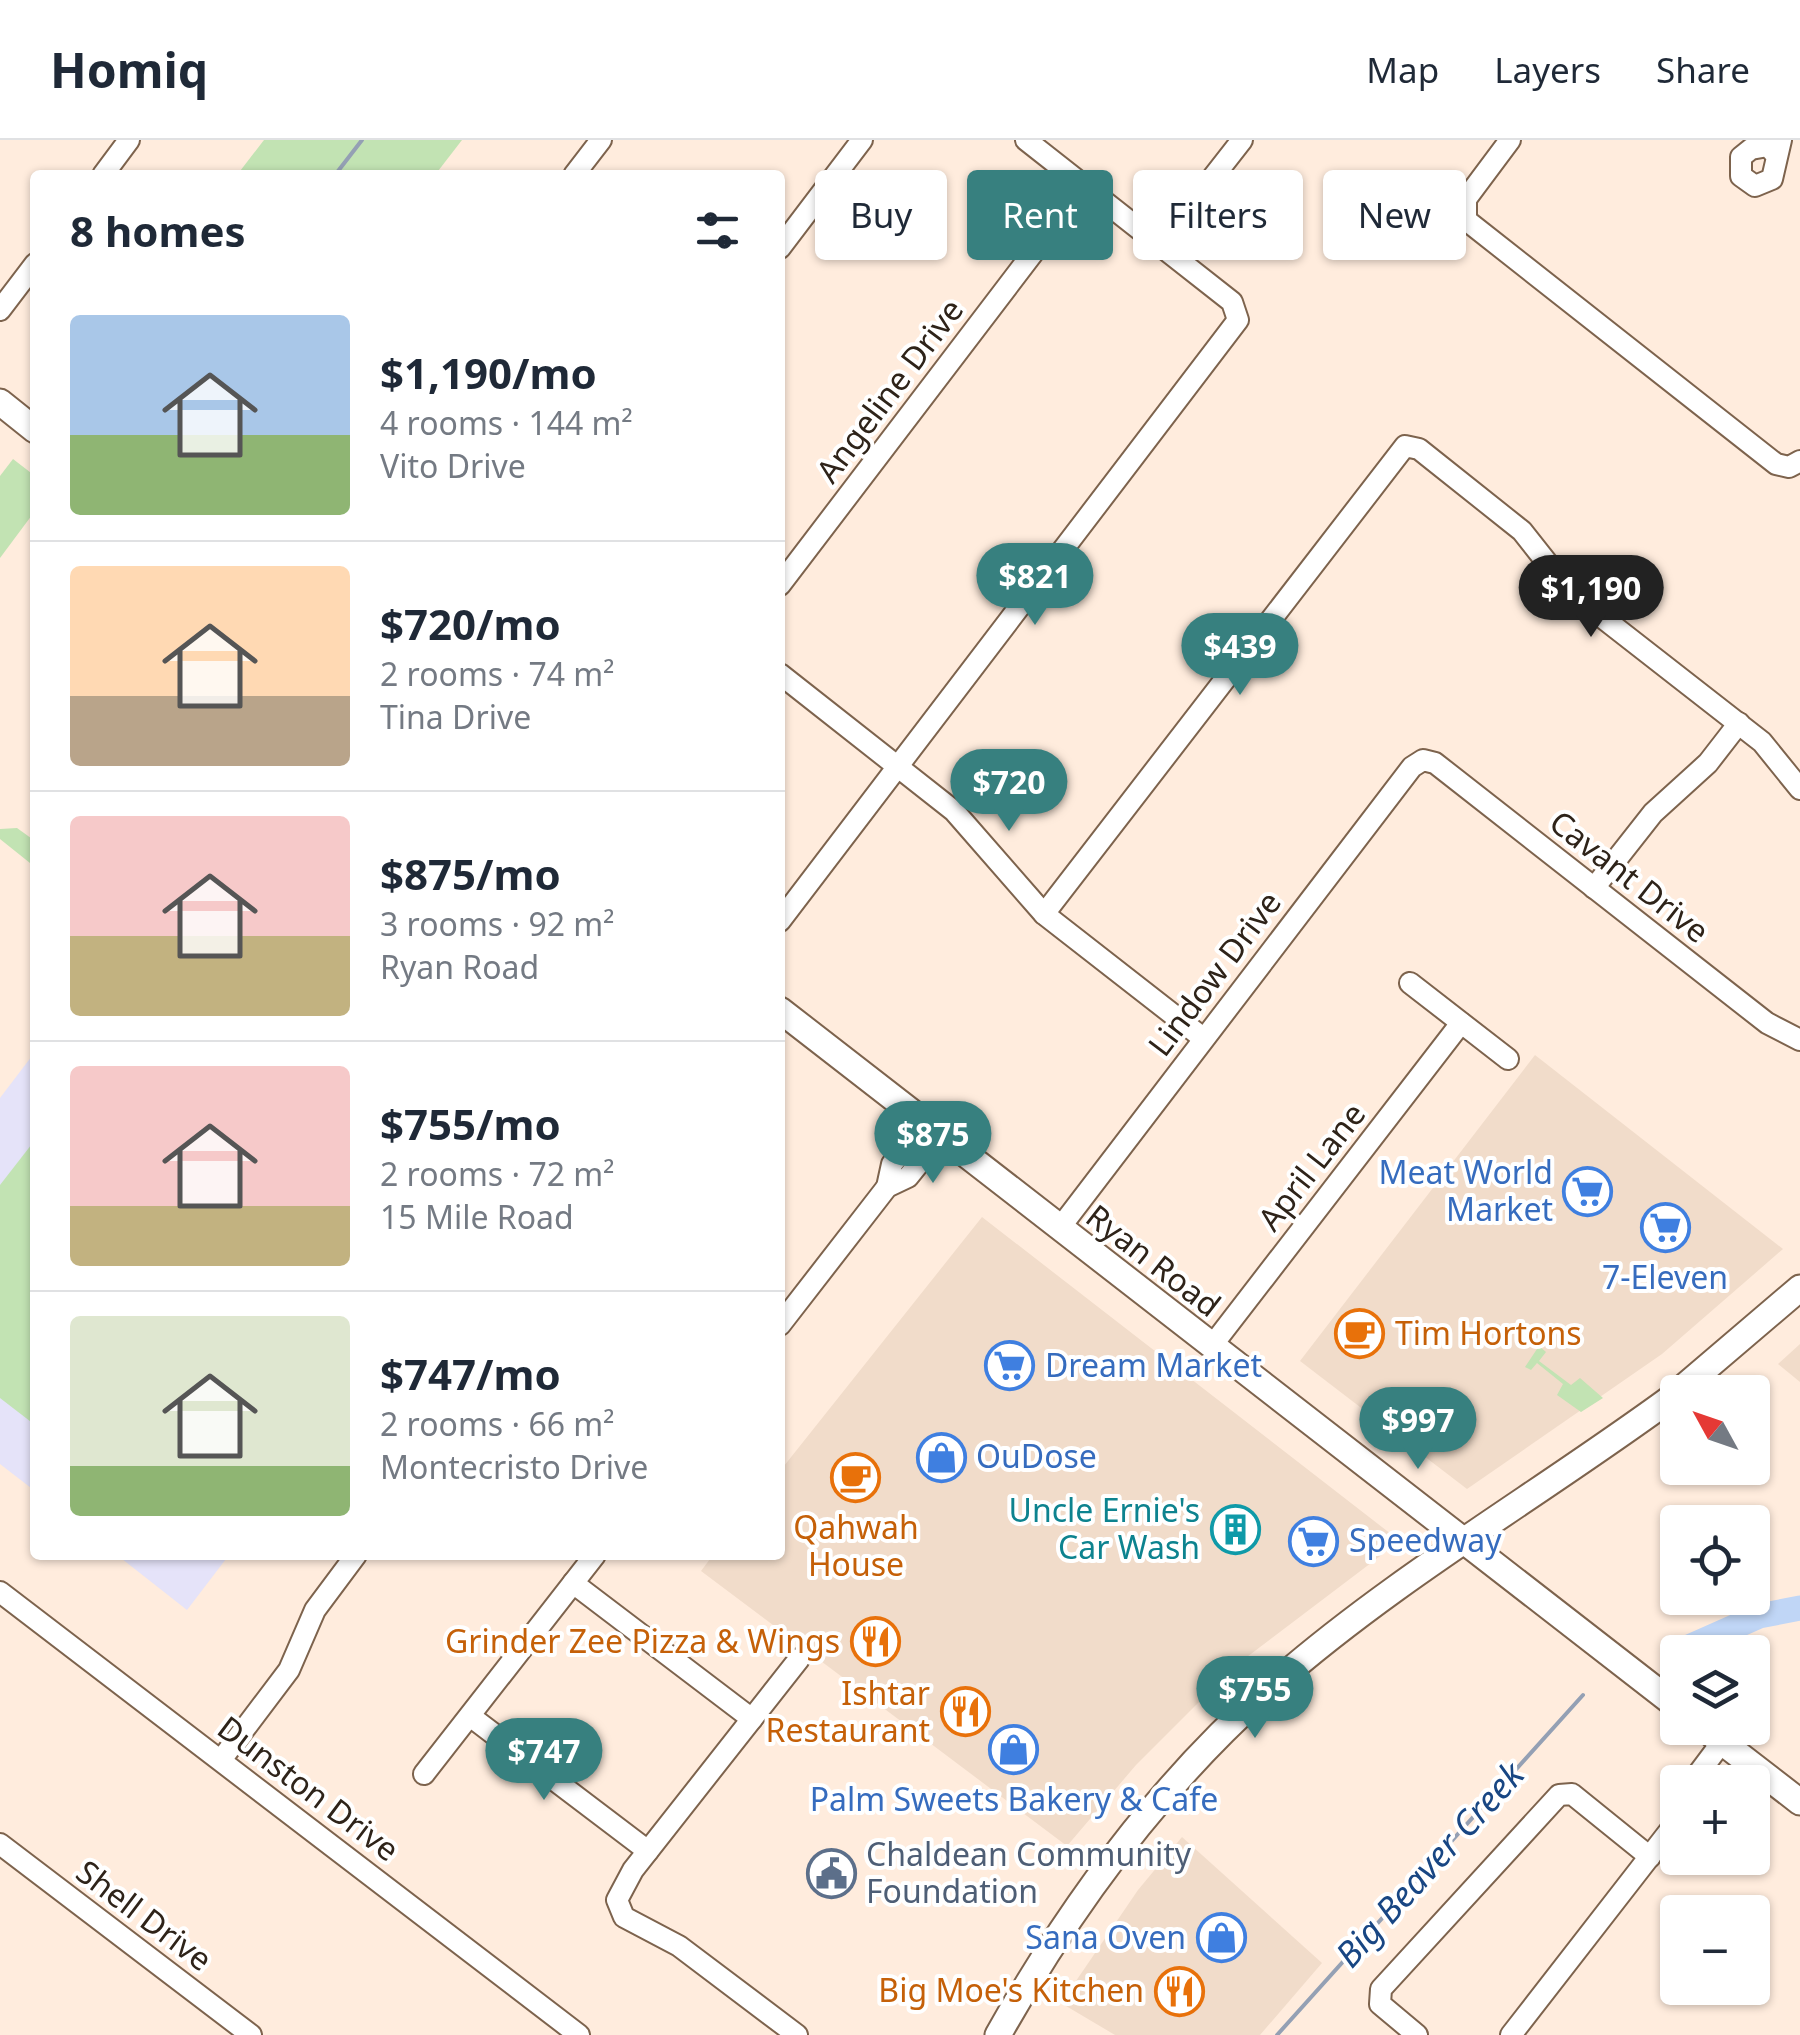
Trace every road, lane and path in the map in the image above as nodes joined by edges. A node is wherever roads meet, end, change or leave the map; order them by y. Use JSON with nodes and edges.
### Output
{"nodes":[{"id":1,"x":601,"y":140,"type":"edge"},
{"id":2,"x":862,"y":140,"type":"edge"},
{"id":3,"x":1026,"y":140,"type":"edge"},
{"id":4,"x":1242,"y":140,"type":"edge"},
{"id":5,"x":1510,"y":140,"type":"edge"},
{"id":6,"x":127,"y":141,"type":"edge"},
{"id":7,"x":106,"y":170,"type":"edge"},
{"id":8,"x":578,"y":170,"type":"edge"},
{"id":9,"x":1064,"y":170,"type":"edge"},
{"id":10,"x":1219,"y":170,"type":"edge"},
{"id":11,"x":1113,"y":209,"type":"edge"},
{"id":12,"x":1133,"y":224,"type":"edge"},
{"id":13,"x":785,"y":241,"type":"edge"},
{"id":14,"x":1028,"y":260,"type":"edge"},
{"id":15,"x":1179,"y":260,"type":"edge"},
{"id":16,"x":30,"y":271,"type":"edge"},
{"id":17,"x":0,"y":310,"type":"edge"},
{"id":18,"x":0,"y":402,"type":"edge"},
{"id":19,"x":30,"y":426,"type":"edge"},
{"id":20,"x":1795,"y":464,"type":"edge"},
{"id":21,"x":785,"y":578,"type":"edge"},
{"id":22,"x":785,"y":678,"type":"edge"},
{"id":23,"x":1739,"y":723,"type":"junction"},
{"id":24,"x":1423,"y":760,"type":"joint"},
{"id":25,"x":898,"y":766,"type":"junction"},
{"id":26,"x":1800,"y":789,"type":"edge"},
{"id":27,"x":1594,"y":888,"type":"junction"},
{"id":28,"x":785,"y":914,"type":"edge"},
{"id":29,"x":1044,"y":914,"type":"junction"},
{"id":30,"x":1410,"y":984,"type":"dead end"},
{"id":31,"x":785,"y":1014,"type":"edge"},
{"id":32,"x":1461,"y":1023,"type":"junction"},
{"id":33,"x":1203,"y":1038,"type":"junction"},
{"id":34,"x":1800,"y":1040,"type":"edge"},
{"id":35,"x":1508,"y":1059,"type":"dead end"},
{"id":36,"x":933,"y":1130,"type":"junction"},
{"id":37,"x":1058,"y":1228,"type":"junction"},
{"id":38,"x":1800,"y":1288,"type":"edge"},
{"id":39,"x":785,"y":1319,"type":"edge"},
{"id":40,"x":1210,"y":1348,"type":"junction"},
{"id":41,"x":1699,"y":1375,"type":"edge"},
{"id":42,"x":1660,"y":1406,"type":"edge"},
{"id":43,"x":1466,"y":1542,"type":"junction"},
{"id":44,"x":352,"y":1560,"type":"edge"},
{"id":45,"x":591,"y":1560,"type":"edge"},
{"id":46,"x":573,"y":1583,"type":"junction"},
{"id":47,"x":0,"y":1592,"type":"edge"},
{"id":48,"x":799,"y":1659,"type":"dead end"},
{"id":49,"x":1660,"y":1693,"type":"edge"},
{"id":50,"x":470,"y":1716,"type":"junction"},
{"id":51,"x":752,"y":1719,"type":"junction"},
{"id":52,"x":1726,"y":1745,"type":"edge"},
{"id":53,"x":221,"y":1760,"type":"junction"},
{"id":54,"x":424,"y":1774,"type":"dead end"},
{"id":55,"x":1800,"y":1802,"type":"edge"},
{"id":56,"x":0,"y":1844,"type":"edge"},
{"id":57,"x":1660,"y":1844,"type":"edge"},
{"id":58,"x":648,"y":1851,"type":"junction"},
{"id":59,"x":1650,"y":1857,"type":"junction"},
{"id":60,"x":251,"y":2035,"type":"edge"},
{"id":61,"x":580,"y":2035,"type":"edge"},
{"id":62,"x":797,"y":2035,"type":"edge"},
{"id":63,"x":998,"y":2035,"type":"edge"},
{"id":64,"x":1418,"y":2035,"type":"edge"},
{"id":65,"x":1511,"y":2035,"type":"edge"}],
"edges":[{"from":1,"to":8,"type":"street"},
{"from":2,"to":13,"type":"street"},
{"from":3,"to":9,"type":"street"},
{"from":4,"to":10,"type":"street"},
{"from":5,"to":20,"type":"street"},
{"from":6,"to":7,"type":"street"},
{"from":11,"to":12,"type":"street"},
{"from":14,"to":21,"type":"street","name":"Angeline Drive"},
{"from":15,"to":25,"type":"street"},
{"from":16,"to":17,"type":"street"},
{"from":18,"to":19,"type":"main road"},
{"from":22,"to":25,"type":"street"},
{"from":23,"to":26,"type":"street"},
{"from":23,"to":27,"type":"street"},
{"from":23,"to":29,"type":"street"},
{"from":24,"to":27,"type":"street","name":"Cavant Drive"},
{"from":24,"to":33,"type":"street","name":"Lindow Drive"},
{"from":25,"to":28,"type":"street"},
{"from":25,"to":29,"type":"street"},
{"from":27,"to":34,"type":"street","name":"Cavant Drive"},
{"from":29,"to":33,"type":"street"},
{"from":30,"to":32,"type":"street"},
{"from":31,"to":36,"type":"main road","name":"Ryan Road"},
{"from":32,"to":35,"type":"street"},
{"from":32,"to":40,"type":"street","name":"April Lane"},
{"from":33,"to":37,"type":"street","name":"Lindow Drive"},
{"from":36,"to":37,"type":"main road","name":"Ryan Road"},
{"from":36,"to":39,"type":"street"},
{"from":37,"to":40,"type":"main road","name":"Ryan Road"},
{"from":38,"to":41,"type":"main road"},
{"from":40,"to":43,"type":"main road","name":"Ryan Road"},
{"from":42,"to":43,"type":"main road"},
{"from":43,"to":49,"type":"main road","name":"Ryan Road"},
{"from":43,"to":63,"type":"main road"},
{"from":44,"to":53,"type":"street"},
{"from":45,"to":46,"type":"street"},
{"from":46,"to":50,"type":"street"},
{"from":46,"to":51,"type":"street"},
{"from":47,"to":53,"type":"street","name":"Dunston Drive"},
{"from":48,"to":51,"type":"street"},
{"from":50,"to":54,"type":"street"},
{"from":50,"to":58,"type":"street"},
{"from":51,"to":58,"type":"street"},
{"from":52,"to":55,"type":"main road"},
{"from":53,"to":61,"type":"street","name":"Dunston Drive"},
{"from":56,"to":60,"type":"street","name":"Shell Drive"},
{"from":57,"to":59,"type":"street"},
{"from":58,"to":62,"type":"street"},
{"from":59,"to":64,"type":"street"},
{"from":59,"to":65,"type":"street"}]}
